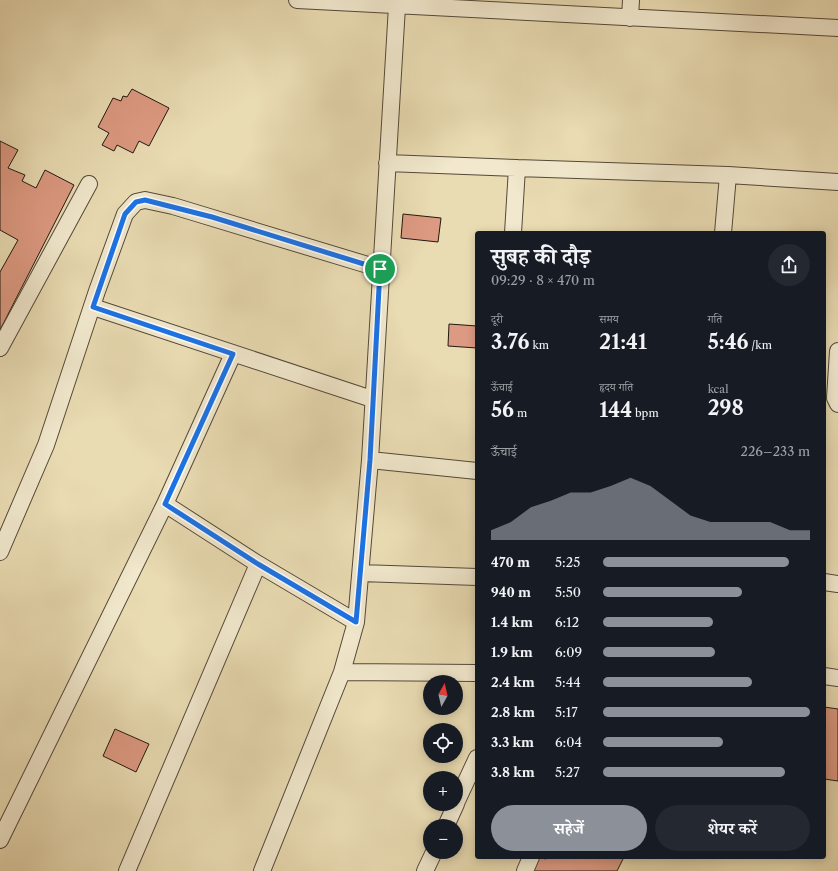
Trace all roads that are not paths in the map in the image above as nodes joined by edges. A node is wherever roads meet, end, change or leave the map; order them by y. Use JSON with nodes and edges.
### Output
{"nodes":[{"id":1,"x":297,"y":0,"type":"edge"},
{"id":2,"x":630,"y":0,"type":"edge"},
{"id":3,"x":470,"y":5,"type":"edge"},
{"id":4,"x":397,"y":6,"type":"junction"},
{"id":5,"x":630,"y":18,"type":"junction"},
{"id":6,"x":838,"y":28,"type":"edge"},
{"id":7,"x":386,"y":162,"type":"junction"},
{"id":8,"x":517,"y":168,"type":"junction"},
{"id":9,"x":728,"y":175,"type":"junction"},
{"id":10,"x":838,"y":182,"type":"edge"},
{"id":11,"x":88,"y":184,"type":"dead end"},
{"id":12,"x":513,"y":231,"type":"edge"},
{"id":13,"x":723,"y":231,"type":"edge"},
{"id":14,"x":380,"y":269,"type":"junction"},
{"id":15,"x":93,"y":307,"type":"junction"},
{"id":16,"x":0,"y":348,"type":"edge"},
{"id":17,"x":838,"y":351,"type":"edge"},
{"id":18,"x":233,"y":354,"type":"junction"},
{"id":19,"x":372,"y":399,"type":"junction"},
{"id":20,"x":838,"y":404,"type":"edge"},
{"id":21,"x":370,"y":460,"type":"junction"},
{"id":22,"x":475,"y":471,"type":"edge"},
{"id":23,"x":165,"y":504,"type":"junction"},
{"id":24,"x":0,"y":552,"type":"edge"},
{"id":25,"x":258,"y":564,"type":"junction"},
{"id":26,"x":361,"y":573,"type":"junction"},
{"id":27,"x":475,"y":577,"type":"edge"},
{"id":28,"x":826,"y":582,"type":"edge"},
{"id":29,"x":838,"y":584,"type":"edge"},
{"id":30,"x":356,"y":622,"type":"junction"},
{"id":31,"x":342,"y":672,"type":"junction"},
{"id":32,"x":475,"y":673,"type":"edge"},
{"id":33,"x":826,"y":676,"type":"edge"},
{"id":34,"x":838,"y":678,"type":"edge"},
{"id":35,"x":475,"y":762,"type":"edge"},
{"id":36,"x":463,"y":789,"type":"edge"},
{"id":37,"x":0,"y":840,"type":"edge"},
{"id":38,"x":431,"y":859,"type":"edge"},
{"id":39,"x":530,"y":859,"type":"edge"},
{"id":40,"x":127,"y":871,"type":"edge"},
{"id":41,"x":262,"y":871,"type":"edge"},
{"id":42,"x":425,"y":871,"type":"edge"},
{"id":43,"x":525,"y":871,"type":"edge"}],
"edges":[{"from":1,"to":4,"type":"street"},
{"from":2,"to":5,"type":"street"},
{"from":3,"to":4,"type":"street"},
{"from":3,"to":5,"type":"street"},
{"from":4,"to":7,"type":"street"},
{"from":5,"to":6,"type":"street"},
{"from":7,"to":8,"type":"street"},
{"from":7,"to":14,"type":"street"},
{"from":8,"to":9,"type":"street"},
{"from":8,"to":12,"type":"street"},
{"from":9,"to":10,"type":"street"},
{"from":9,"to":13,"type":"street"},
{"from":11,"to":16,"type":"street"},
{"from":14,"to":15,"type":"street"},
{"from":14,"to":19,"type":"street"},
{"from":15,"to":18,"type":"street"},
{"from":15,"to":24,"type":"street"},
{"from":17,"to":20,"type":"street"},
{"from":18,"to":19,"type":"street"},
{"from":18,"to":23,"type":"street"},
{"from":19,"to":21,"type":"street"},
{"from":21,"to":22,"type":"street"},
{"from":21,"to":26,"type":"street"},
{"from":23,"to":25,"type":"street"},
{"from":23,"to":37,"type":"street"},
{"from":25,"to":30,"type":"street"},
{"from":25,"to":40,"type":"street"},
{"from":26,"to":27,"type":"street"},
{"from":26,"to":30,"type":"street"},
{"from":28,"to":29,"type":"street"},
{"from":30,"to":31,"type":"street"},
{"from":31,"to":32,"type":"street"},
{"from":31,"to":41,"type":"street"},
{"from":33,"to":34,"type":"street"},
{"from":35,"to":36,"type":"street"},
{"from":38,"to":42,"type":"street"},
{"from":39,"to":43,"type":"street"}]}
